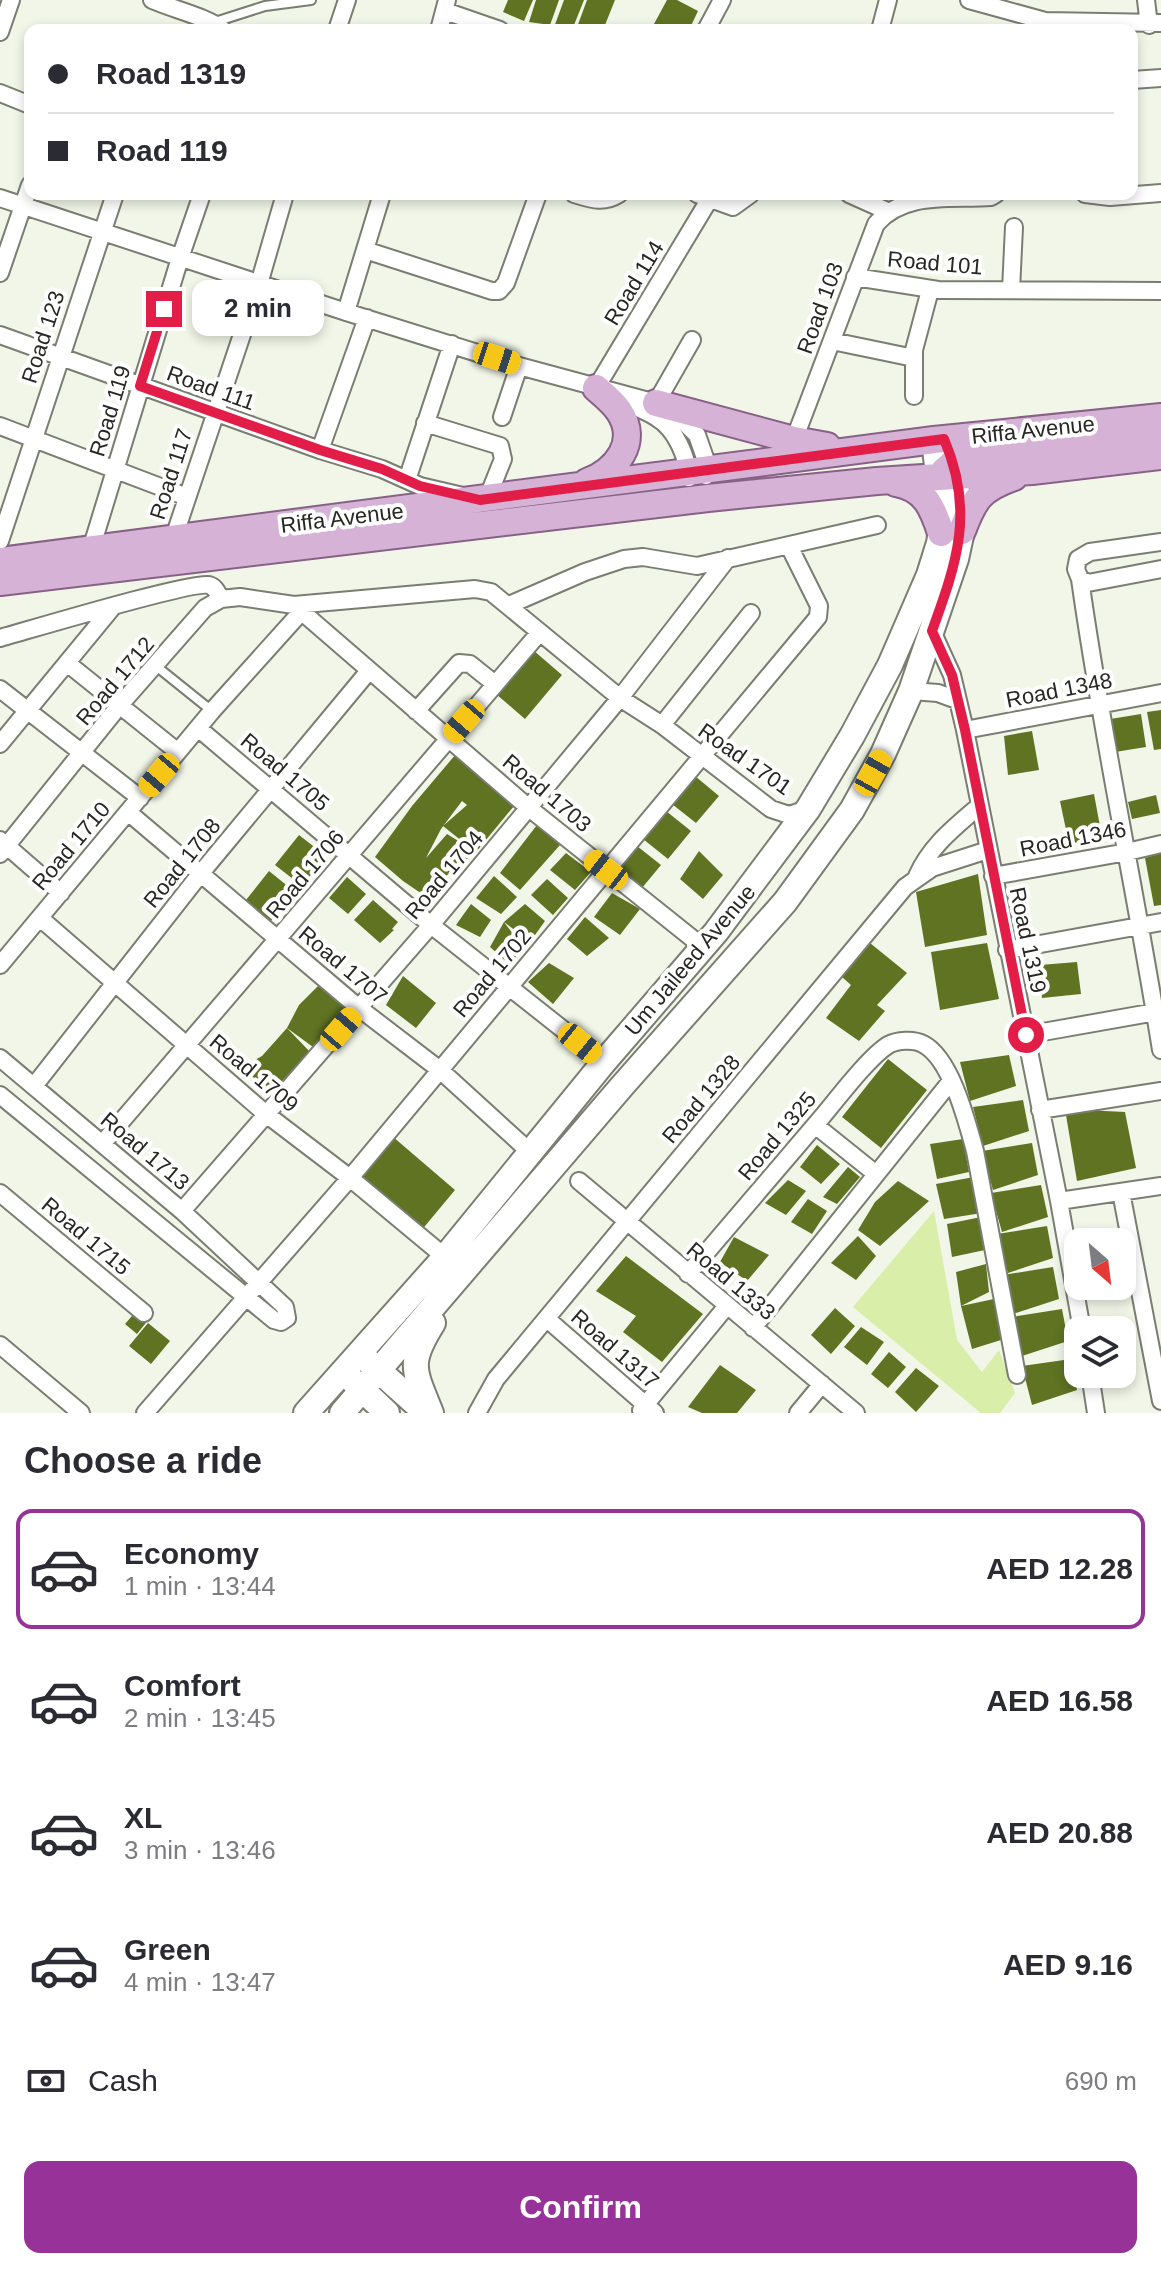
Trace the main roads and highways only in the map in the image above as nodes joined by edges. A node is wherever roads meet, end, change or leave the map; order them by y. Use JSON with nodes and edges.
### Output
{"nodes":[{"id":1,"x":596,"y":388,"type":"road end"},
{"id":2,"x":656,"y":403,"type":"road end"},
{"id":3,"x":1161,"y":417,"type":"edge"},
{"id":4,"x":1161,"y":431,"type":"edge"},
{"id":5,"x":854,"y":450,"type":"junction"},
{"id":6,"x":1161,"y":456,"type":"edge"},
{"id":7,"x":945,"y":459,"type":"junction"},
{"id":8,"x":1032,"y":471,"type":"junction"},
{"id":9,"x":877,"y":481,"type":"junction"},
{"id":10,"x":566,"y":489,"type":"junction"},
{"id":11,"x":0,"y":561,"type":"edge"},
{"id":12,"x":0,"y":582,"type":"edge"}],
"edges":[{"from":1,"to":10,"type":"main road"},
{"from":2,"to":5,"type":"main road"},
{"from":3,"to":7,"type":"main road","name":"Riffa Avenue"},
{"from":4,"to":7,"type":"main road"},
{"from":5,"to":7,"type":"main road","name":"Riffa Avenue"},
{"from":5,"to":10,"type":"main road","name":"Riffa Avenue"},
{"from":6,"to":8,"type":"main road","name":"Riffa Avenue"},
{"from":7,"to":8,"type":"main road","name":"Riffa Avenue"},
{"from":7,"to":9,"type":"main road","name":"Riffa Avenue"},
{"from":8,"to":9,"type":"main road"},
{"from":9,"to":12,"type":"main road","name":"Riffa Avenue"},
{"from":10,"to":11,"type":"main road","name":"Riffa Avenue"}]}
